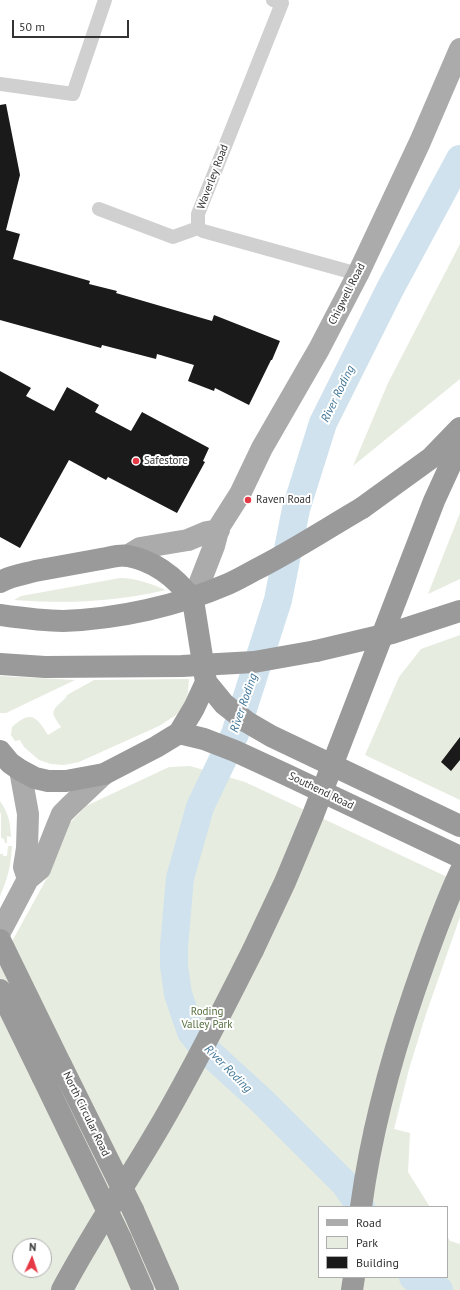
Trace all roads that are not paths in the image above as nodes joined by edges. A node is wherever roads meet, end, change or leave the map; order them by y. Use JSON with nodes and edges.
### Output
{"nodes":[{"id":1,"x":105,"y":0,"type":"edge"},
{"id":2,"x":273,"y":0,"type":"edge"},
{"id":3,"x":460,"y":49,"type":"edge"},
{"id":4,"x":0,"y":84,"type":"edge"},
{"id":5,"x":99,"y":209,"type":"dead end"},
{"id":6,"x":198,"y":228,"type":"junction"},
{"id":7,"x":358,"y":274,"type":"junction"},
{"id":8,"x":460,"y":428,"type":"edge"},
{"id":9,"x":460,"y":444,"type":"edge"},
{"id":10,"x":219,"y":530,"type":"junction"},
{"id":11,"x":127,"y":556,"type":"junction"},
{"id":12,"x":1,"y":581,"type":"edge"},
{"id":13,"x":193,"y":600,"type":"junction"},
{"id":14,"x":459,"y":611,"type":"edge"},
{"id":15,"x":0,"y":615,"type":"edge"},
{"id":16,"x":0,"y":664,"type":"edge"},
{"id":17,"x":206,"y":682,"type":"junction"},
{"id":18,"x":179,"y":733,"type":"junction"},
{"id":19,"x":0,"y":751,"type":"edge"},
{"id":20,"x":20,"y":770,"type":"junction"},
{"id":21,"x":104,"y":774,"type":"junction"},
{"id":22,"x":460,"y":826,"type":"edge"},
{"id":23,"x":460,"y":857,"type":"edge"},
{"id":24,"x":460,"y":872,"type":"edge"},
{"id":25,"x":28,"y":879,"type":"junction"},
{"id":26,"x":0,"y":932,"type":"edge"},
{"id":27,"x":0,"y":940,"type":"edge"},
{"id":28,"x":0,"y":990,"type":"edge"},
{"id":29,"x":361,"y":1206,"type":"edge"},
{"id":30,"x":354,"y":1278,"type":"edge"},
{"id":31,"x":62,"y":1290,"type":"edge"},
{"id":32,"x":144,"y":1290,"type":"edge"},
{"id":33,"x":168,"y":1290,"type":"edge"},
{"id":34,"x":352,"y":1290,"type":"edge"}],
"edges":[{"from":1,"to":4,"type":"street"},
{"from":2,"to":6,"type":"street","name":"Waverley Road"},
{"from":3,"to":7,"type":"main road","name":"Chigwell Road"},
{"from":5,"to":6,"type":"street"},
{"from":6,"to":7,"type":"street"},
{"from":7,"to":10,"type":"main road","name":"Chigwell Road"},
{"from":8,"to":15,"type":"highway","bridge":true},
{"from":9,"to":31,"type":"highway","bridge":true},
{"from":10,"to":11,"type":"main road"},
{"from":10,"to":13,"type":"main road","name":"Chigwell Road"},
{"from":11,"to":12,"type":"highway"},
{"from":11,"to":13,"type":"highway"},
{"from":13,"to":17,"type":"highway"},
{"from":14,"to":16,"type":"highway","bridge":true},
{"from":17,"to":18,"type":"highway"},
{"from":17,"to":22,"type":"highway"},
{"from":18,"to":21,"type":"highway"},
{"from":18,"to":23,"type":"highway","name":"Southend Road"},
{"from":19,"to":20,"type":"highway"},
{"from":20,"to":21,"type":"highway"},
{"from":20,"to":25,"type":"main road"},
{"from":21,"to":25,"type":"main road"},
{"from":24,"to":29,"type":"highway"},
{"from":25,"to":26,"type":"main road"},
{"from":27,"to":33,"type":"highway","name":"North Circular Road","bridge":true},
{"from":28,"to":32,"type":"highway","name":"North Circular Road","bridge":true},
{"from":30,"to":34,"type":"highway"}]}
